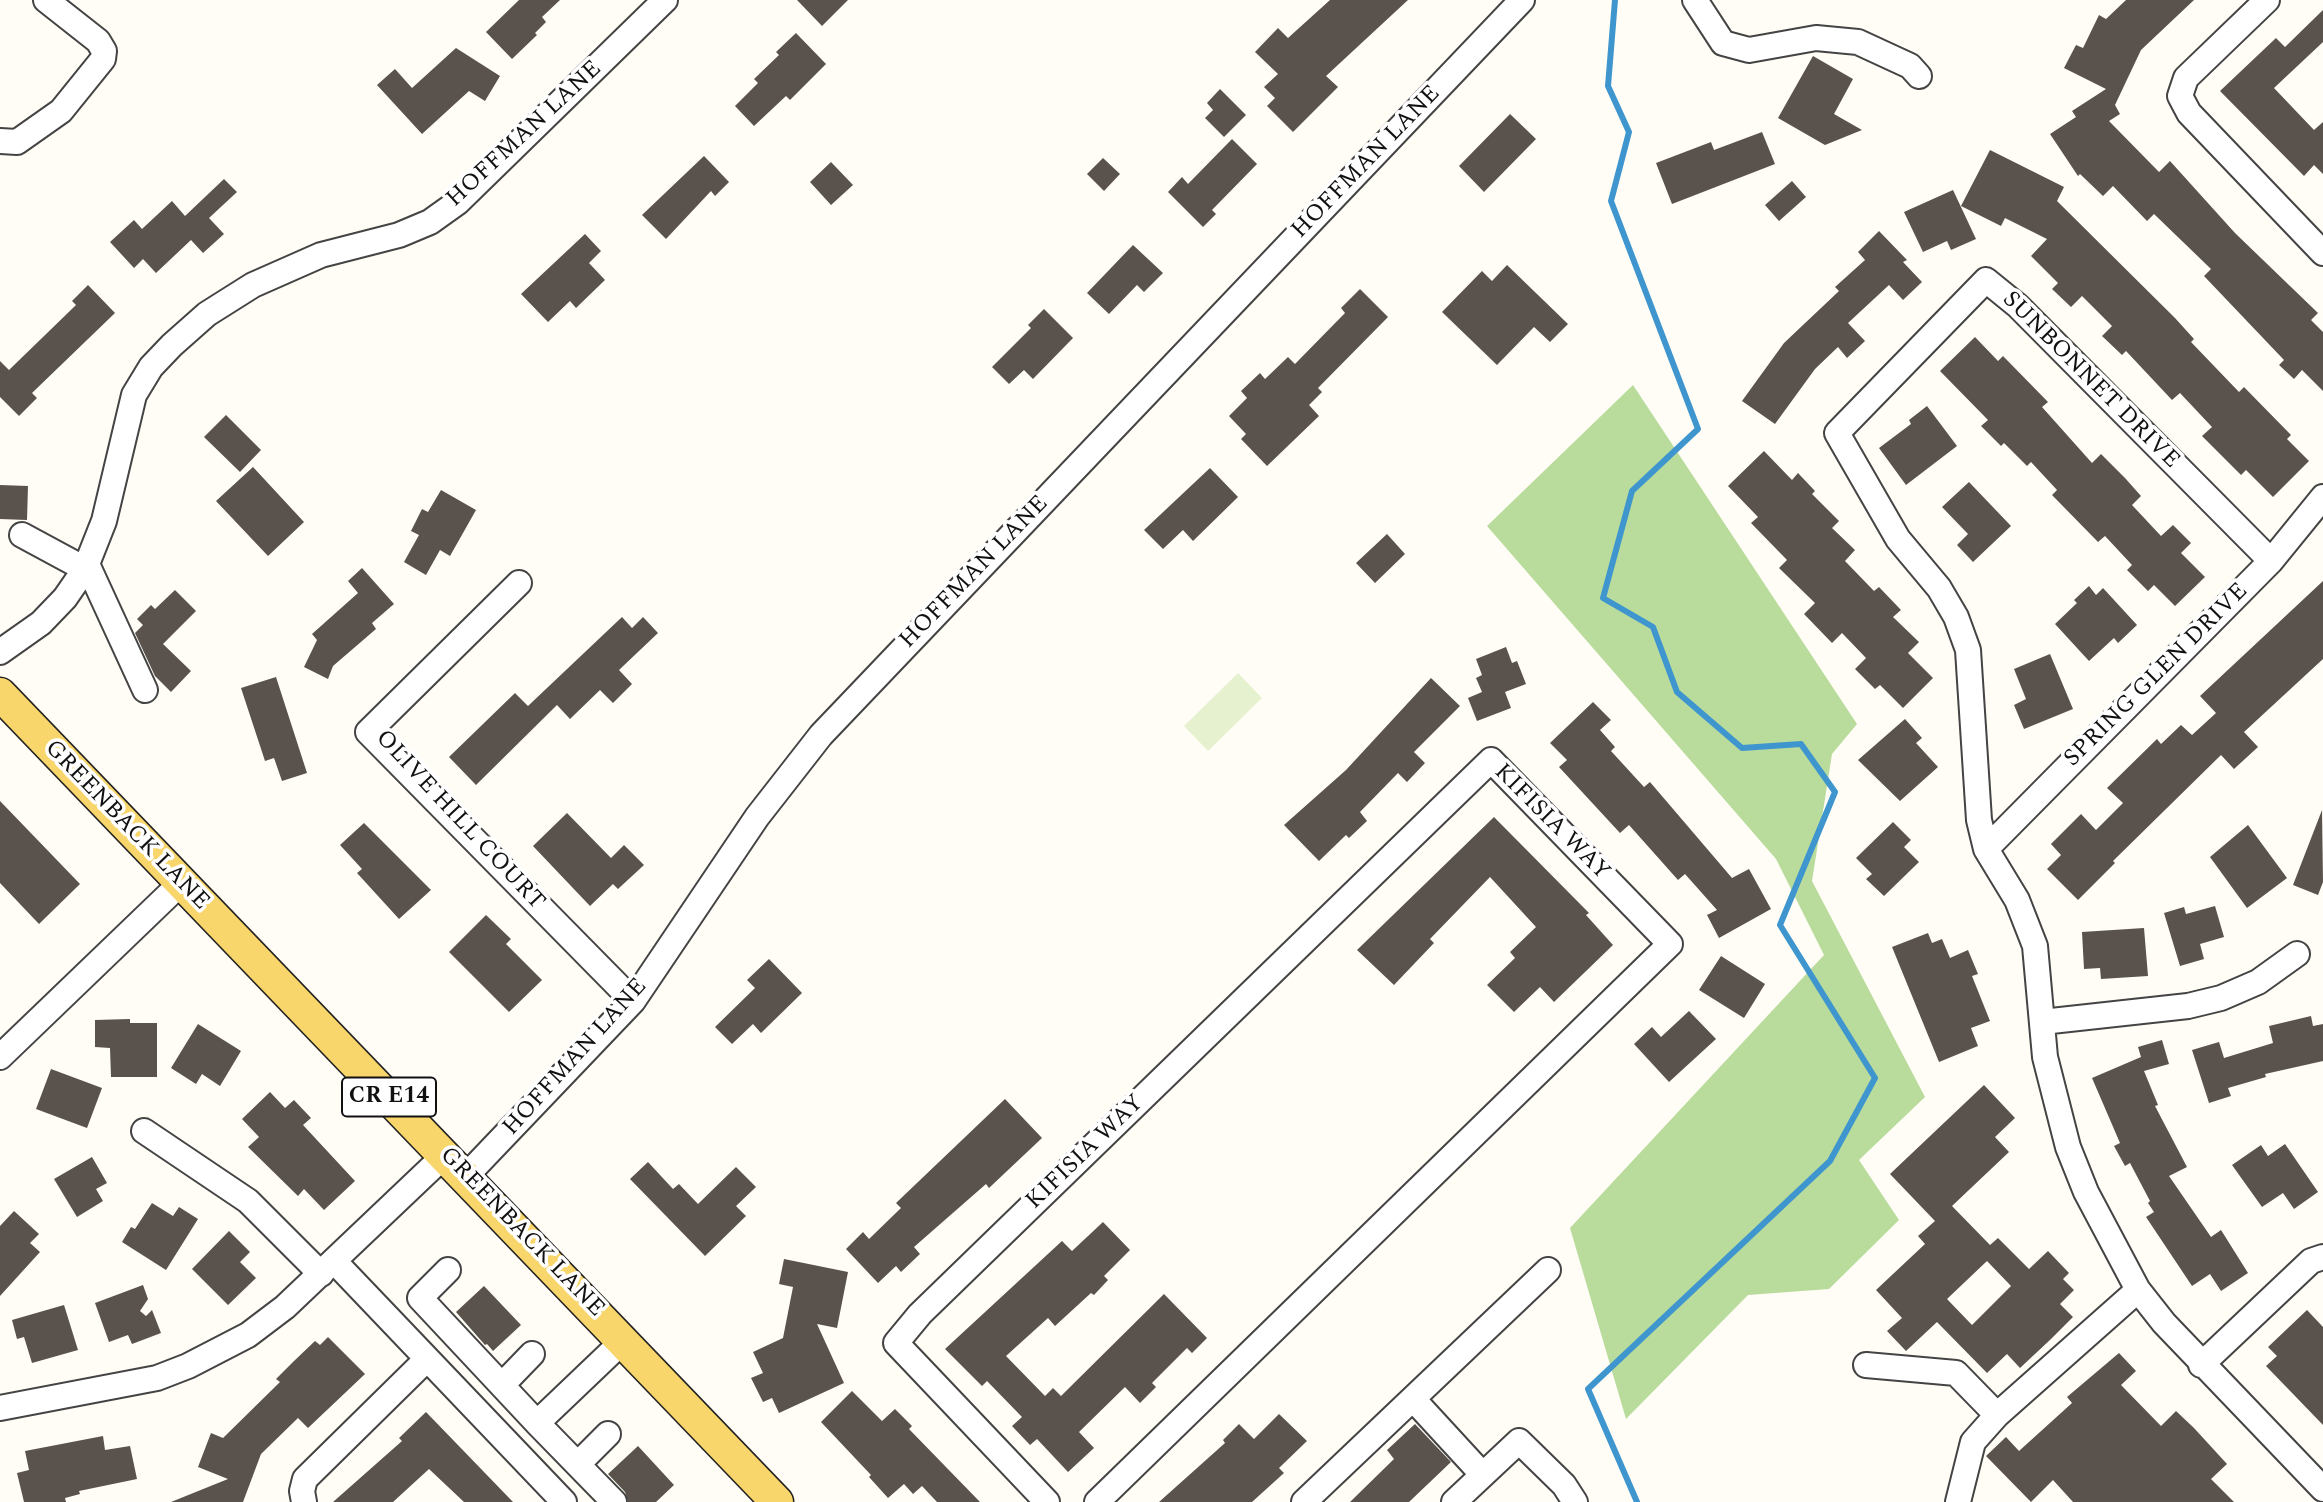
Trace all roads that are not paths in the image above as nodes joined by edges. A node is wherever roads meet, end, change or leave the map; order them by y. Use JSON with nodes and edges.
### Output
{"nodes":[{"id":1,"x":46,"y":0,"type":"edge"},
{"id":2,"x":665,"y":0,"type":"edge"},
{"id":3,"x":1522,"y":0,"type":"edge"},
{"id":4,"x":1695,"y":0,"type":"edge"},
{"id":5,"x":2267,"y":0,"type":"edge"},
{"id":6,"x":1919,"y":76,"type":"dead end"},
{"id":7,"x":0,"y":141,"type":"edge"},
{"id":8,"x":2323,"y":254,"type":"edge"},
{"id":9,"x":2323,"y":497,"type":"edge"},
{"id":10,"x":22,"y":536,"type":"dead end"},
{"id":11,"x":2271,"y":561,"type":"junction"},
{"id":12,"x":86,"y":566,"type":"junction"},
{"id":13,"x":519,"y":583,"type":"dead end"},
{"id":14,"x":0,"y":652,"type":"edge"},
{"id":15,"x":145,"y":690,"type":"dead end"},
{"id":16,"x":0,"y":694,"type":"edge"},
{"id":17,"x":1986,"y":849,"type":"junction"},
{"id":18,"x":181,"y":883,"type":"junction"},
{"id":19,"x":2297,"y":954,"type":"dead end"},
{"id":20,"x":633,"y":1001,"type":"junction"},
{"id":21,"x":2042,"y":1022,"type":"junction"},
{"id":22,"x":0,"y":1056,"type":"edge"},
{"id":23,"x":144,"y":1131,"type":"dead end"},
{"id":24,"x":456,"y":1166,"type":"junction"},
{"id":25,"x":2323,"y":1257,"type":"edge"},
{"id":26,"x":328,"y":1267,"type":"junction"},
{"id":27,"x":448,"y":1270,"type":"dead end"},
{"id":28,"x":1548,"y":1270,"type":"dead end"},
{"id":29,"x":2138,"y":1290,"type":"junction"},
{"id":30,"x":624,"y":1340,"type":"junction"},
{"id":31,"x":532,"y":1354,"type":"dead end"},
{"id":32,"x":427,"y":1359,"type":"junction"},
{"id":33,"x":1866,"y":1364,"type":"dead end"},
{"id":34,"x":2202,"y":1365,"type":"junction"},
{"id":35,"x":503,"y":1384,"type":"junction"},
{"id":36,"x":1413,"y":1399,"type":"junction"},
{"id":37,"x":0,"y":1408,"type":"edge"},
{"id":38,"x":1997,"y":1415,"type":"junction"},
{"id":39,"x":537,"y":1423,"type":"junction"},
{"id":40,"x":608,"y":1434,"type":"dead end"},
{"id":41,"x":578,"y":1464,"type":"junction"},
{"id":42,"x":1482,"y":1474,"type":"junction"},
{"id":43,"x":2323,"y":1489,"type":"edge"},
{"id":44,"x":1562,"y":1496,"type":"edge"},
{"id":45,"x":304,"y":1502,"type":"edge"},
{"id":46,"x":564,"y":1502,"type":"edge"},
{"id":47,"x":614,"y":1502,"type":"edge"},
{"id":48,"x":777,"y":1502,"type":"edge"},
{"id":49,"x":1047,"y":1502,"type":"edge"},
{"id":50,"x":1097,"y":1502,"type":"edge"},
{"id":51,"x":1304,"y":1502,"type":"edge"},
{"id":52,"x":1454,"y":1502,"type":"edge"},
{"id":53,"x":1958,"y":1502,"type":"edge"}],
"edges":[{"from":1,"to":7,"type":"street"},
{"from":2,"to":12,"type":"street","name":"HOFFMAN LANE"},
{"from":3,"to":20,"type":"street","name":"HOFFMAN LANE"},
{"from":4,"to":6,"type":"street"},
{"from":5,"to":8,"type":"street"},
{"from":9,"to":11,"type":"street","name":"SPRING GLEN DRIVE"},
{"from":10,"to":12,"type":"street"},
{"from":11,"to":17,"type":"street","name":"SPRING GLEN DRIVE"},
{"from":11,"to":17,"type":"street","name":"SUNBONNET DRIVE"},
{"from":12,"to":14,"type":"street","name":"HOFFMAN LANE"},
{"from":12,"to":15,"type":"street"},
{"from":13,"to":20,"type":"street","name":"OLIVE HILL COURT"},
{"from":16,"to":18,"type":"main road","name":"GREENBACK LANE","number":"CR E14"},
{"from":17,"to":21,"type":"street","name":"SUNBONNET DRIVE"},
{"from":18,"to":22,"type":"street"},
{"from":18,"to":24,"type":"main road","name":"GREENBACK LANE","number":"CR E14"},
{"from":19,"to":21,"type":"street"},
{"from":20,"to":24,"type":"street","name":"HOFFMAN LANE"},
{"from":21,"to":29,"type":"street","name":"SUNBONNET DRIVE"},
{"from":23,"to":26,"type":"street"},
{"from":24,"to":26,"type":"street","name":"HOFFMAN LANE"},
{"from":24,"to":30,"type":"main road","name":"GREENBACK LANE","number":"CR E14"},
{"from":25,"to":34,"type":"street"},
{"from":26,"to":32,"type":"street"},
{"from":26,"to":37,"type":"street","name":"HOFFMAN LANE"},
{"from":27,"to":35,"type":"street"},
{"from":28,"to":36,"type":"street"},
{"from":29,"to":34,"type":"street","name":"SUNBONNET DRIVE"},
{"from":29,"to":38,"type":"street"},
{"from":30,"to":39,"type":"street"},
{"from":30,"to":48,"type":"main road","name":"GREENBACK LANE","number":"CR E14"},
{"from":31,"to":35,"type":"street"},
{"from":32,"to":45,"type":"street"},
{"from":32,"to":46,"type":"street"},
{"from":33,"to":38,"type":"street"},
{"from":34,"to":43,"type":"street","name":"SUNBONNET DRIVE"},
{"from":35,"to":39,"type":"street"},
{"from":36,"to":42,"type":"street"},
{"from":36,"to":51,"type":"street"},
{"from":38,"to":53,"type":"street"},
{"from":39,"to":41,"type":"street"},
{"from":40,"to":41,"type":"street"},
{"from":41,"to":47,"type":"street"},
{"from":42,"to":44,"type":"street"},
{"from":42,"to":52,"type":"street"},
{"from":49,"to":50,"type":"street","name":"KIFISIA WAY"}]}
